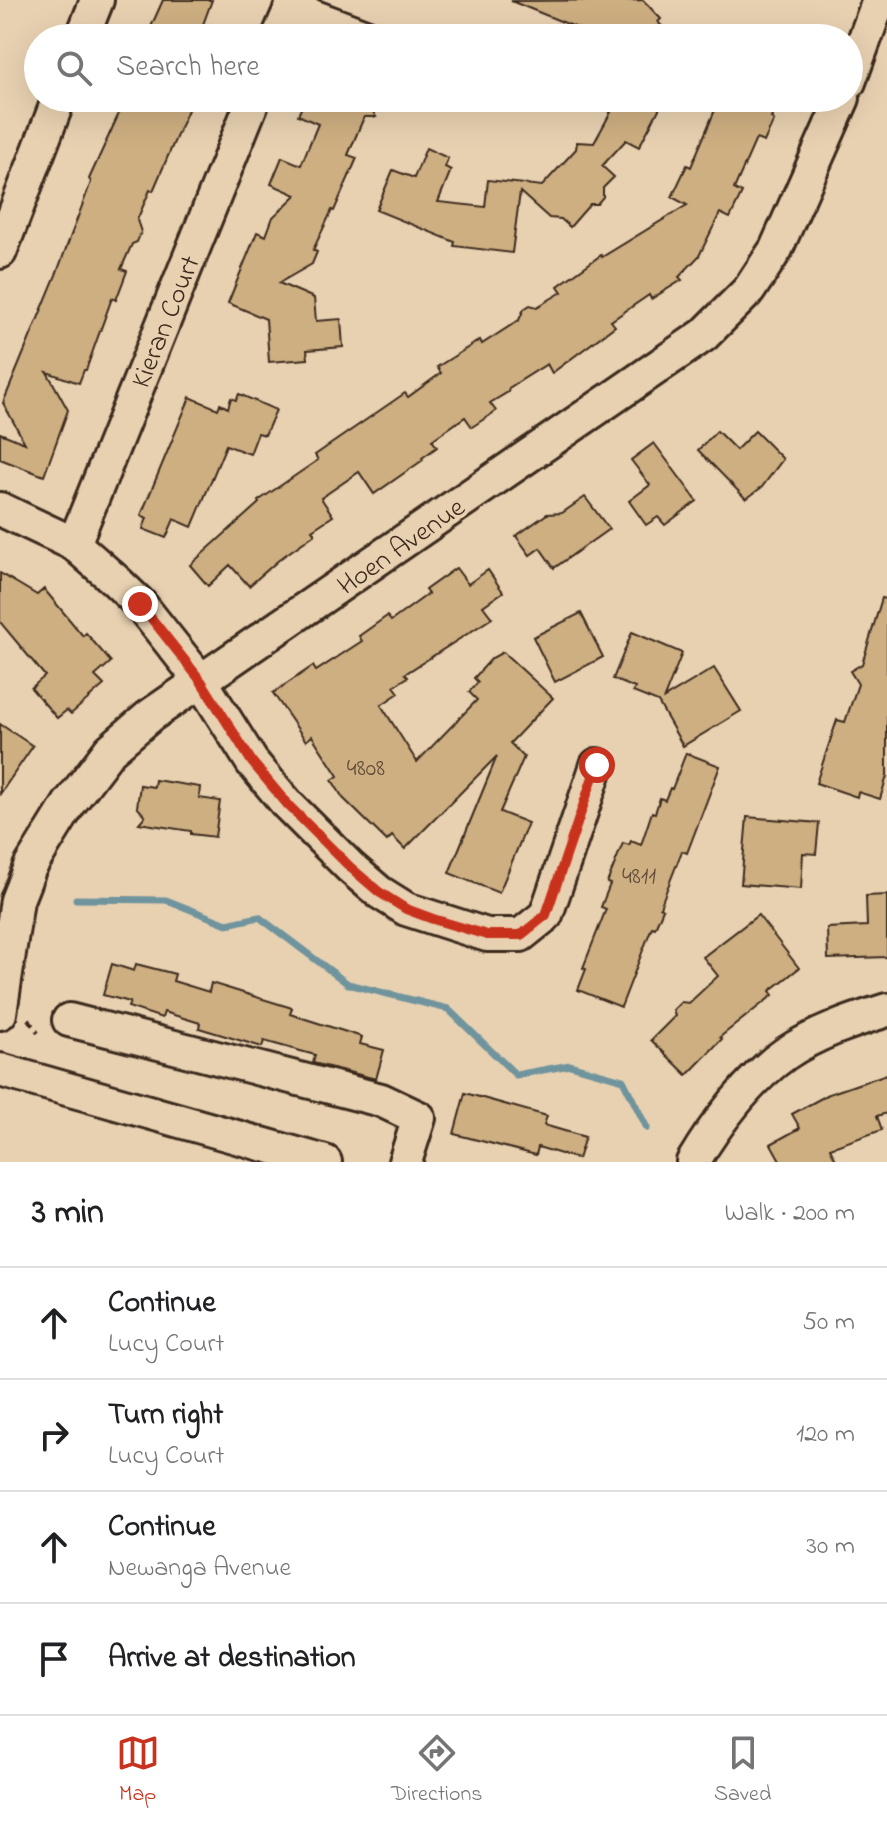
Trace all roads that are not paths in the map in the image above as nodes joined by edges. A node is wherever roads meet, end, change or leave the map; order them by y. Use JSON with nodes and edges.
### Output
{"nodes":[{"id":1,"x":97,"y":0,"type":"edge"},
{"id":2,"x":879,"y":0,"type":"edge"},
{"id":3,"x":88,"y":24,"type":"edge"},
{"id":4,"x":284,"y":24,"type":"edge"},
{"id":5,"x":333,"y":24,"type":"edge"},
{"id":6,"x":863,"y":44,"type":"edge"},
{"id":7,"x":54,"y":112,"type":"edge"},
{"id":8,"x":248,"y":112,"type":"edge"},
{"id":9,"x":837,"y":112,"type":"edge"},
{"id":10,"x":0,"y":252,"type":"edge"},
{"id":11,"x":0,"y":509,"type":"edge"},
{"id":12,"x":74,"y":544,"type":"junction"},
{"id":13,"x":201,"y":681,"type":"junction"},
{"id":14,"x":597,"y":765,"type":"dead end"},
{"id":15,"x":887,"y":1010,"type":"edge"},
{"id":16,"x":13,"y":1015,"type":"edge"},
{"id":17,"x":69,"y":1020,"type":"dead end"},
{"id":18,"x":0,"y":1070,"type":"edge"},
{"id":19,"x":325,"y":1162,"type":"edge"},
{"id":20,"x":405,"y":1162,"type":"edge"},
{"id":21,"x":693,"y":1162,"type":"edge"}],
"edges":[{"from":1,"to":3,"type":"street"},
{"from":2,"to":6,"type":"street"},
{"from":4,"to":5,"type":"street"},
{"from":7,"to":10,"type":"street"},
{"from":8,"to":12,"type":"street","name":"Kieran Court"},
{"from":9,"to":13,"type":"street","name":"Hoen Avenue"},
{"from":11,"to":12,"type":"street"},
{"from":12,"to":13,"type":"street"},
{"from":13,"to":14,"type":"street"},
{"from":13,"to":16,"type":"street","name":"Hoen Avenue"},
{"from":15,"to":21,"type":"street"},
{"from":17,"to":20,"type":"street"},
{"from":18,"to":19,"type":"street"}]}
